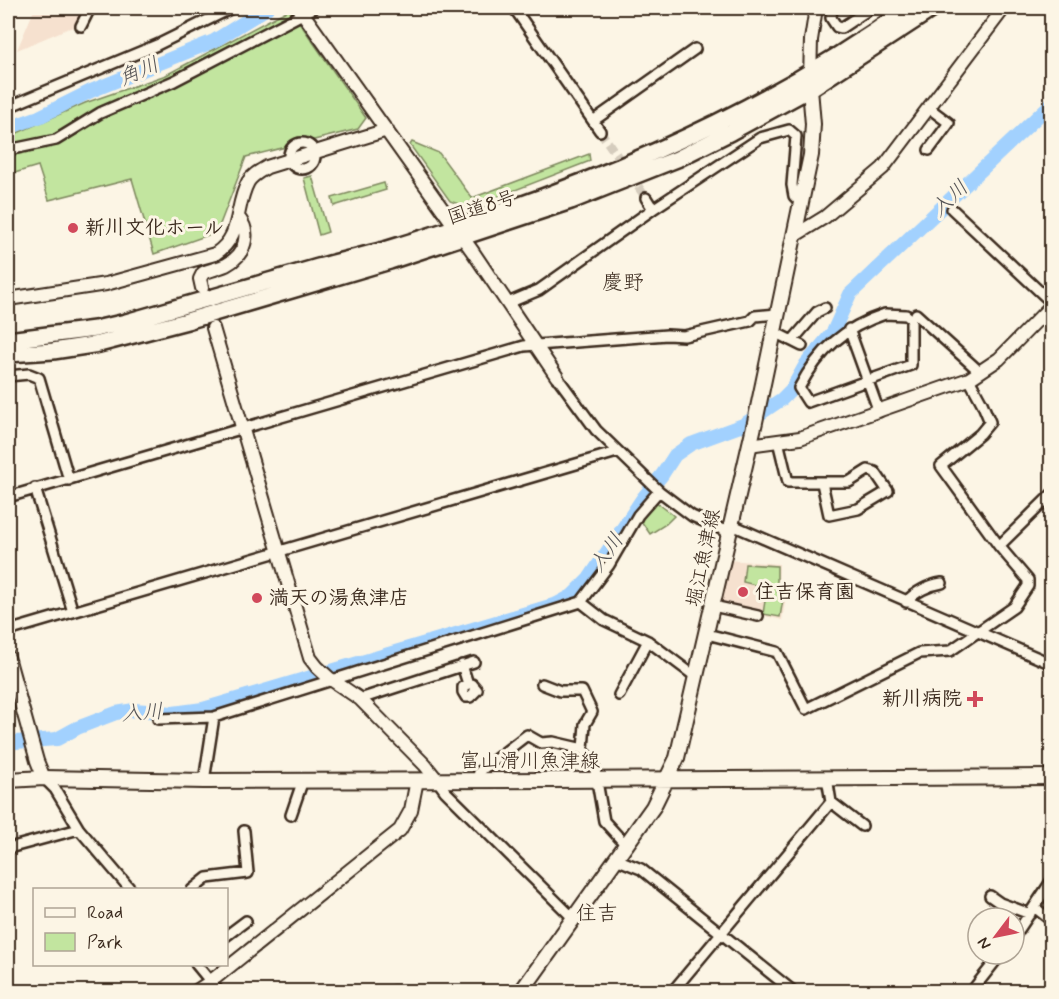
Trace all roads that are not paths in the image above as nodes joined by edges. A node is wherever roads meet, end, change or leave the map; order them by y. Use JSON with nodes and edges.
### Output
{"nodes":[{"id":1,"x":90,"y":8,"type":"edge"},
{"id":2,"x":232,"y":8,"type":"edge"},
{"id":3,"x":514,"y":8,"type":"edge"},
{"id":4,"x":816,"y":8,"type":"edge"},
{"id":5,"x":832,"y":8,"type":"edge"},
{"id":6,"x":871,"y":8,"type":"edge"},
{"id":7,"x":908,"y":8,"type":"edge"},
{"id":8,"x":934,"y":8,"type":"edge"},
{"id":9,"x":1004,"y":8,"type":"edge"},
{"id":10,"x":306,"y":9,"type":"edge"},
{"id":11,"x":81,"y":26,"type":"dead end"},
{"id":12,"x":695,"y":49,"type":"dead end"},
{"id":13,"x":810,"y":72,"type":"junction"},
{"id":14,"x":810,"y":89,"type":"junction"},
{"id":15,"x":8,"y":107,"type":"edge"},
{"id":16,"x":929,"y":108,"type":"junction"},
{"id":17,"x":593,"y":120,"type":"junction"},
{"id":18,"x":387,"y":130,"type":"junction"},
{"id":19,"x":600,"y":131,"type":"tunnel mouth"},
{"id":20,"x":8,"y":150,"type":"edge"},
{"id":21,"x":928,"y":150,"type":"dead end"},
{"id":22,"x":646,"y":198,"type":"tunnel mouth"},
{"id":23,"x":801,"y":202,"type":"junction"},
{"id":24,"x":653,"y":209,"type":"junction"},
{"id":25,"x":952,"y":209,"type":"dead end"},
{"id":26,"x":238,"y":217,"type":"junction"},
{"id":27,"x":458,"y":232,"type":"junction"},
{"id":28,"x":794,"y":236,"type":"junction"},
{"id":29,"x":202,"y":288,"type":"dead end"},
{"id":30,"x":8,"y":298,"type":"edge"},
{"id":31,"x":508,"y":303,"type":"junction"},
{"id":32,"x":1052,"y":304,"type":"edge"},
{"id":33,"x":825,"y":308,"type":"dead end"},
{"id":34,"x":777,"y":314,"type":"junction"},
{"id":35,"x":916,"y":314,"type":"dead end"},
{"id":36,"x":213,"y":328,"type":"dead end"},
{"id":37,"x":849,"y":329,"type":"junction"},
{"id":38,"x":774,"y":332,"type":"junction"},
{"id":39,"x":8,"y":340,"type":"edge"},
{"id":40,"x":792,"y":341,"type":"junction"},
{"id":41,"x":536,"y":345,"type":"junction"},
{"id":42,"x":802,"y":346,"type":"dead end"},
{"id":43,"x":8,"y":354,"type":"edge"},
{"id":44,"x":980,"y":372,"type":"junction"},
{"id":45,"x":8,"y":376,"type":"edge"},
{"id":46,"x":557,"y":377,"type":"joint"},
{"id":47,"x":969,"y":379,"type":"junction"},
{"id":48,"x":868,"y":381,"type":"junction"},
{"id":49,"x":879,"y":412,"type":"junction"},
{"id":50,"x":244,"y":428,"type":"junction"},
{"id":51,"x":778,"y":441,"type":"junction"},
{"id":52,"x":749,"y":445,"type":"junction"},
{"id":53,"x":617,"y":452,"type":"junction"},
{"id":54,"x":69,"y":480,"type":"junction"},
{"id":55,"x":822,"y":483,"type":"junction"},
{"id":56,"x":35,"y":488,"type":"junction"},
{"id":57,"x":659,"y":491,"type":"junction"},
{"id":58,"x":1052,"y":494,"type":"edge"},
{"id":59,"x":8,"y":497,"type":"edge"},
{"id":60,"x":729,"y":528,"type":"junction"},
{"id":61,"x":999,"y":546,"type":"junction"},
{"id":62,"x":278,"y":552,"type":"junction"},
{"id":63,"x":942,"y":583,"type":"dead end"},
{"id":64,"x":581,"y":602,"type":"junction"},
{"id":65,"x":906,"y":602,"type":"junction"},
{"id":66,"x":713,"y":606,"type":"junction"},
{"id":67,"x":73,"y":612,"type":"junction"},
{"id":68,"x":758,"y":616,"type":"dead end"},
{"id":69,"x":8,"y":631,"type":"edge"},
{"id":70,"x":975,"y":632,"type":"junction"},
{"id":71,"x":707,"y":634,"type":"junction"},
{"id":72,"x":648,"y":641,"type":"junction"},
{"id":73,"x":8,"y":657,"type":"edge"},
{"id":74,"x":474,"y":662,"type":"dead end"},
{"id":75,"x":1052,"y":664,"type":"edge"},
{"id":76,"x":462,"y":665,"type":"junction"},
{"id":77,"x":696,"y":677,"type":"junction"},
{"id":78,"x":331,"y":679,"type":"junction"},
{"id":79,"x":468,"y":684,"type":"dead end"},
{"id":80,"x":542,"y":684,"type":"dead end"},
{"id":81,"x":620,"y":695,"type":"dead end"},
{"id":82,"x":360,"y":699,"type":"junction"},
{"id":83,"x":214,"y":717,"type":"junction"},
{"id":84,"x":158,"y":719,"type":"dead end"},
{"id":85,"x":583,"y":748,"type":"junction"},
{"id":86,"x":1052,"y":777,"type":"edge"},
{"id":87,"x":44,"y":778,"type":"junction"},
{"id":88,"x":827,"y":778,"type":"junction"},
{"id":89,"x":8,"y":780,"type":"edge"},
{"id":90,"x":204,"y":780,"type":"junction"},
{"id":91,"x":303,"y":780,"type":"junction"},
{"id":92,"x":417,"y":780,"type":"junction"},
{"id":93,"x":437,"y":780,"type":"junction"},
{"id":94,"x":477,"y":780,"type":"junction"},
{"id":95,"x":596,"y":780,"type":"junction"},
{"id":96,"x":667,"y":780,"type":"junction"},
{"id":97,"x":831,"y":802,"type":"junction"},
{"id":98,"x":291,"y":815,"type":"dead end"},
{"id":99,"x":862,"y":826,"type":"dead end"},
{"id":100,"x":80,"y":829,"type":"junction"},
{"id":101,"x":244,"y":831,"type":"dead end"},
{"id":102,"x":626,"y":845,"type":"junction"},
{"id":103,"x":9,"y":848,"type":"dead end"},
{"id":104,"x":616,"y":859,"type":"junction"},
{"id":105,"x":1052,"y":880,"type":"edge"},
{"id":106,"x":129,"y":888,"type":"edge"},
{"id":107,"x":194,"y":888,"type":"edge"},
{"id":108,"x":990,"y":896,"type":"dead end"},
{"id":109,"x":1032,"y":910,"type":"junction"},
{"id":110,"x":573,"y":918,"type":"junction"},
{"id":111,"x":1026,"y":919,"type":"edge"},
{"id":112,"x":246,"y":921,"type":"dead end"},
{"id":113,"x":1052,"y":921,"type":"edge"},
{"id":114,"x":228,"y":933,"type":"edge"},
{"id":115,"x":721,"y":933,"type":"junction"},
{"id":116,"x":198,"y":966,"type":"edge"},
{"id":117,"x":992,"y":966,"type":"edge"},
{"id":118,"x":210,"y":982,"type":"junction"},
{"id":119,"x":195,"y":992,"type":"edge"},
{"id":120,"x":219,"y":992,"type":"edge"},
{"id":121,"x":521,"y":992,"type":"edge"},
{"id":122,"x":672,"y":992,"type":"edge"},
{"id":123,"x":794,"y":992,"type":"edge"},
{"id":124,"x":971,"y":992,"type":"edge"}],
"edges":[{"from":1,"to":11,"type":"street"},
{"from":2,"to":15,"type":"street"},
{"from":3,"to":17,"type":"street"},
{"from":4,"to":13,"type":"street"},
{"from":5,"to":6,"type":"street"},
{"from":7,"to":13,"type":"highway","name":"国道8号"},
{"from":8,"to":14,"type":"highway","name":"国道8号"},
{"from":9,"to":16,"type":"street"},
{"from":10,"to":18,"type":"street"},
{"from":10,"to":20,"type":"street"},
{"from":12,"to":17,"type":"street"},
{"from":13,"to":14,"type":"street"},
{"from":13,"to":27,"type":"highway","name":"国道8号"},
{"from":14,"to":23,"type":"main road","name":"堀江魚津線"},
{"from":14,"to":27,"type":"highway","name":"国道8号"},
{"from":16,"to":21,"type":"street"},
{"from":16,"to":28,"type":"street"},
{"from":17,"to":19,"type":"street"},
{"from":18,"to":26,"type":"street"},
{"from":18,"to":27,"type":"street"},
{"from":22,"to":24,"type":"street"},
{"from":23,"to":24,"type":"street"},
{"from":23,"to":28,"type":"main road","name":"堀江魚津線"},
{"from":24,"to":31,"type":"street"},
{"from":25,"to":32,"type":"street"},
{"from":26,"to":29,"type":"street"},
{"from":26,"to":30,"type":"street"},
{"from":27,"to":31,"type":"street"},
{"from":27,"to":39,"type":"highway","name":"国道8号"},
{"from":27,"to":43,"type":"highway","name":"国道8号"},
{"from":28,"to":34,"type":"main road","name":"堀江魚津線"},
{"from":31,"to":41,"type":"street"},
{"from":32,"to":44,"type":"street"},
{"from":33,"to":40,"type":"street"},
{"from":34,"to":38,"type":"main road","name":"堀江魚津線"},
{"from":34,"to":41,"type":"street"},
{"from":35,"to":44,"type":"street"},
{"from":36,"to":50,"type":"street"},
{"from":37,"to":48,"type":"street"},
{"from":37,"to":48,"type":"street"},
{"from":37,"to":48,"type":"street"},
{"from":38,"to":40,"type":"street"},
{"from":38,"to":52,"type":"main road","name":"堀江魚津線"},
{"from":40,"to":42,"type":"street"},
{"from":41,"to":46,"type":"street"},
{"from":41,"to":50,"type":"street"},
{"from":44,"to":47,"type":"street"},
{"from":45,"to":54,"type":"street"},
{"from":46,"to":53,"type":"street"},
{"from":47,"to":49,"type":"street"},
{"from":47,"to":61,"type":"street"},
{"from":48,"to":49,"type":"street"},
{"from":49,"to":51,"type":"street"},
{"from":50,"to":54,"type":"street"},
{"from":50,"to":62,"type":"street"},
{"from":51,"to":52,"type":"street"},
{"from":51,"to":55,"type":"street"},
{"from":52,"to":60,"type":"main road","name":"堀江魚津線"},
{"from":53,"to":57,"type":"street"},
{"from":53,"to":62,"type":"street"},
{"from":54,"to":56,"type":"street"},
{"from":55,"to":55,"type":"street"},
{"from":56,"to":59,"type":"street"},
{"from":56,"to":67,"type":"street"},
{"from":57,"to":60,"type":"street"},
{"from":57,"to":64,"type":"street"},
{"from":58,"to":61,"type":"street"},
{"from":60,"to":65,"type":"street"},
{"from":60,"to":66,"type":"main road","name":"堀江魚津線"},
{"from":61,"to":70,"type":"street"},
{"from":62,"to":67,"type":"street"},
{"from":62,"to":78,"type":"street"},
{"from":63,"to":65,"type":"street"},
{"from":64,"to":72,"type":"street"},
{"from":64,"to":78,"type":"street"},
{"from":65,"to":70,"type":"street"},
{"from":66,"to":68,"type":"street"},
{"from":66,"to":71,"type":"main road","name":"堀江魚津線"},
{"from":67,"to":69,"type":"street"},
{"from":70,"to":71,"type":"street"},
{"from":70,"to":75,"type":"street"},
{"from":71,"to":77,"type":"main road","name":"堀江魚津線"},
{"from":72,"to":77,"type":"street"},
{"from":72,"to":81,"type":"street"},
{"from":73,"to":87,"type":"street"},
{"from":74,"to":76,"type":"street"},
{"from":76,"to":79,"type":"street"},
{"from":76,"to":82,"type":"street"},
{"from":77,"to":96,"type":"main road","name":"堀江魚津線"},
{"from":78,"to":82,"type":"street"},
{"from":78,"to":83,"type":"street"},
{"from":80,"to":85,"type":"street"},
{"from":82,"to":93,"type":"street"},
{"from":83,"to":84,"type":"street"},
{"from":83,"to":90,"type":"street"},
{"from":85,"to":94,"type":"street"},
{"from":85,"to":95,"type":"street"},
{"from":86,"to":88,"type":"main road","name":"富山滑川魚津線"},
{"from":87,"to":89,"type":"main road","name":"富山滑川魚津線"},
{"from":87,"to":90,"type":"main road","name":"富山滑川魚津線"},
{"from":87,"to":100,"type":"street"},
{"from":88,"to":96,"type":"main road","name":"富山滑川魚津線"},
{"from":88,"to":97,"type":"street"},
{"from":90,"to":91,"type":"main road","name":"富山滑川魚津線"},
{"from":91,"to":92,"type":"main road","name":"富山滑川魚津線"},
{"from":91,"to":98,"type":"street"},
{"from":92,"to":93,"type":"main road","name":"富山滑川魚津線"},
{"from":92,"to":118,"type":"street"},
{"from":93,"to":94,"type":"main road","name":"富山滑川魚津線"},
{"from":93,"to":110,"type":"street"},
{"from":94,"to":95,"type":"main road","name":"富山滑川魚津線"},
{"from":95,"to":96,"type":"main road","name":"富山滑川魚津線"},
{"from":95,"to":102,"type":"street"},
{"from":96,"to":102,"type":"main road","name":"堀江魚津線"},
{"from":97,"to":99,"type":"street"},
{"from":97,"to":115,"type":"street"},
{"from":100,"to":103,"type":"street"},
{"from":100,"to":106,"type":"street"},
{"from":101,"to":107,"type":"street"},
{"from":102,"to":104,"type":"main road","name":"堀江魚津線"},
{"from":104,"to":110,"type":"main road","name":"堀江魚津線"},
{"from":104,"to":115,"type":"street"},
{"from":105,"to":109,"type":"street"},
{"from":108,"to":109,"type":"street"},
{"from":109,"to":111,"type":"street"},
{"from":109,"to":113,"type":"street"},
{"from":110,"to":121,"type":"main road","name":"堀江魚津線"},
{"from":112,"to":114,"type":"street"},
{"from":115,"to":122,"type":"street"},
{"from":115,"to":123,"type":"street"},
{"from":116,"to":118,"type":"street"},
{"from":117,"to":124,"type":"street"},
{"from":118,"to":119,"type":"street"},
{"from":118,"to":120,"type":"street"}]}
